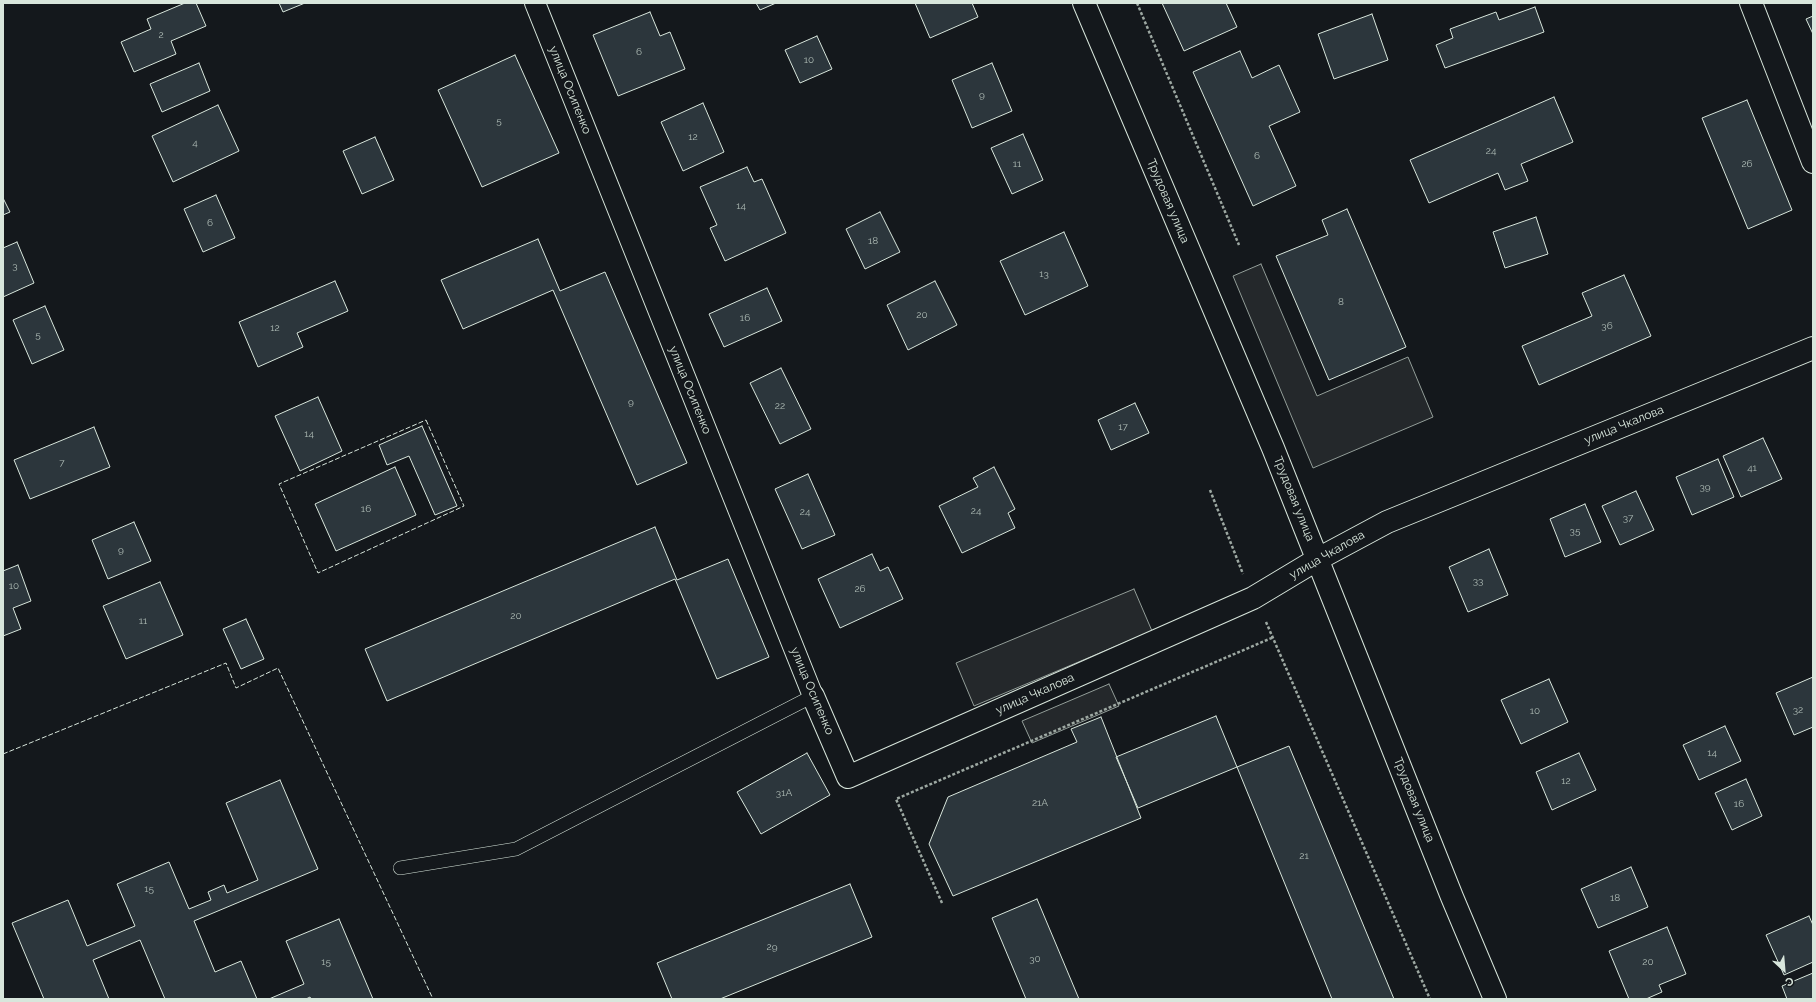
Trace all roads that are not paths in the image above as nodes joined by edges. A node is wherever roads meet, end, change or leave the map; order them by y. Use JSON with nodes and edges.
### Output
{"nodes":[{"id":1,"x":535,"y":3,"type":"edge"},
{"id":2,"x":1084,"y":3,"type":"edge"},
{"id":3,"x":1751,"y":3,"type":"edge"},
{"id":4,"x":1813,"y":162,"type":"edge"},
{"id":5,"x":1813,"y":348,"type":"edge"},
{"id":6,"x":1318,"y":559,"type":"junction"},
{"id":7,"x":813,"y":696,"type":"junction"},
{"id":8,"x":848,"y":777,"type":"joint"},
{"id":9,"x":400,"y":868,"type":"dead end"},
{"id":10,"x":1495,"y":999,"type":"edge"}],
"edges":[{"from":1,"to":7,"type":"street","name":"улица Осипенко"},
{"from":2,"to":6,"type":"street","name":"Трудовая улица"},
{"from":3,"to":4,"type":"street"},
{"from":5,"to":6,"type":"street","name":"улица Чкалова"},
{"from":6,"to":8,"type":"street","name":"улица Чкалова"},
{"from":6,"to":10,"type":"street","name":"Трудовая улица"},
{"from":7,"to":8,"type":"street","name":"улица Осипенко"},
{"from":7,"to":9,"type":"lane"}]}
